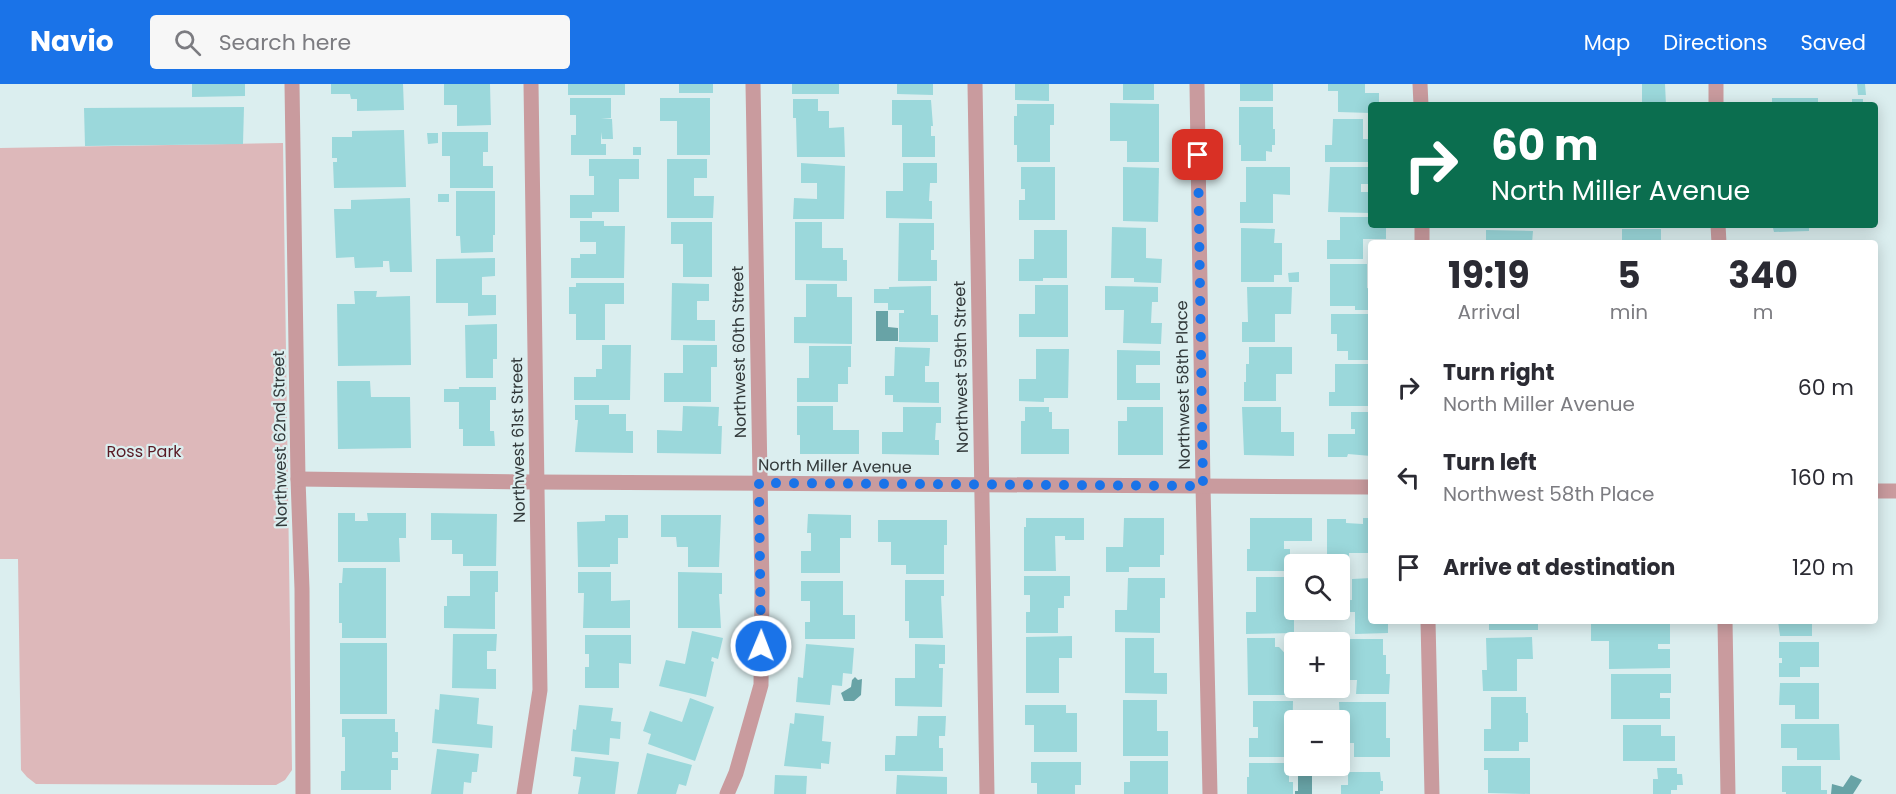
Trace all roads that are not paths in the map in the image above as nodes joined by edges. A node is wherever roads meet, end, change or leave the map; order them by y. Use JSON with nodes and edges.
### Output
{"nodes":[{"id":1,"x":292,"y":84,"type":"edge"},
{"id":2,"x":531,"y":84,"type":"edge"},
{"id":3,"x":753,"y":84,"type":"edge"},
{"id":4,"x":975,"y":84,"type":"edge"},
{"id":5,"x":1197,"y":84,"type":"edge"},
{"id":6,"x":1420,"y":84,"type":"edge"},
{"id":7,"x":1716,"y":84,"type":"edge"},
{"id":8,"x":1421,"y":102,"type":"edge"},
{"id":9,"x":1716,"y":102,"type":"edge"},
{"id":10,"x":298,"y":478,"type":"junction"},
{"id":11,"x":536,"y":483,"type":"junction"},
{"id":12,"x":759,"y":483,"type":"junction"},
{"id":13,"x":981,"y":485,"type":"junction"},
{"id":14,"x":1203,"y":486,"type":"junction"},
{"id":15,"x":1368,"y":487,"type":"edge"},
{"id":16,"x":1878,"y":491,"type":"edge"},
{"id":17,"x":1896,"y":491,"type":"edge"},
{"id":18,"x":1428,"y":624,"type":"edge"},
{"id":19,"x":1725,"y":624,"type":"edge"},
{"id":20,"x":303,"y":794,"type":"edge"},
{"id":21,"x":524,"y":794,"type":"edge"},
{"id":22,"x":727,"y":794,"type":"edge"},
{"id":23,"x":987,"y":794,"type":"edge"},
{"id":24,"x":1210,"y":794,"type":"edge"},
{"id":25,"x":1432,"y":794,"type":"edge"},
{"id":26,"x":1728,"y":794,"type":"edge"}],
"edges":[{"from":1,"to":10,"type":"street","name":"Northwest 62nd Street"},
{"from":2,"to":11,"type":"street","name":"Northwest 61st Street"},
{"from":3,"to":12,"type":"street","name":"Northwest 60th Street"},
{"from":4,"to":13,"type":"street","name":"Northwest 59th Street"},
{"from":5,"to":14,"type":"street","name":"Northwest 58th Place"},
{"from":6,"to":8,"type":"street"},
{"from":7,"to":9,"type":"street"},
{"from":10,"to":11,"type":"street","name":"North Miller Avenue"},
{"from":10,"to":20,"type":"street","name":"Northwest 62nd Street"},
{"from":11,"to":12,"type":"street","name":"North Miller Avenue"},
{"from":11,"to":21,"type":"street","name":"Northwest 61st Street"},
{"from":12,"to":13,"type":"street","name":"North Miller Avenue"},
{"from":12,"to":22,"type":"street","name":"Northwest 60th Street"},
{"from":13,"to":14,"type":"street","name":"North Miller Avenue"},
{"from":13,"to":23,"type":"street","name":"Northwest 59th Street"},
{"from":14,"to":15,"type":"street","name":"North Miller Avenue"},
{"from":14,"to":24,"type":"street","name":"Northwest 58th Place"},
{"from":16,"to":17,"type":"street"},
{"from":18,"to":25,"type":"street"},
{"from":19,"to":26,"type":"street"}]}
